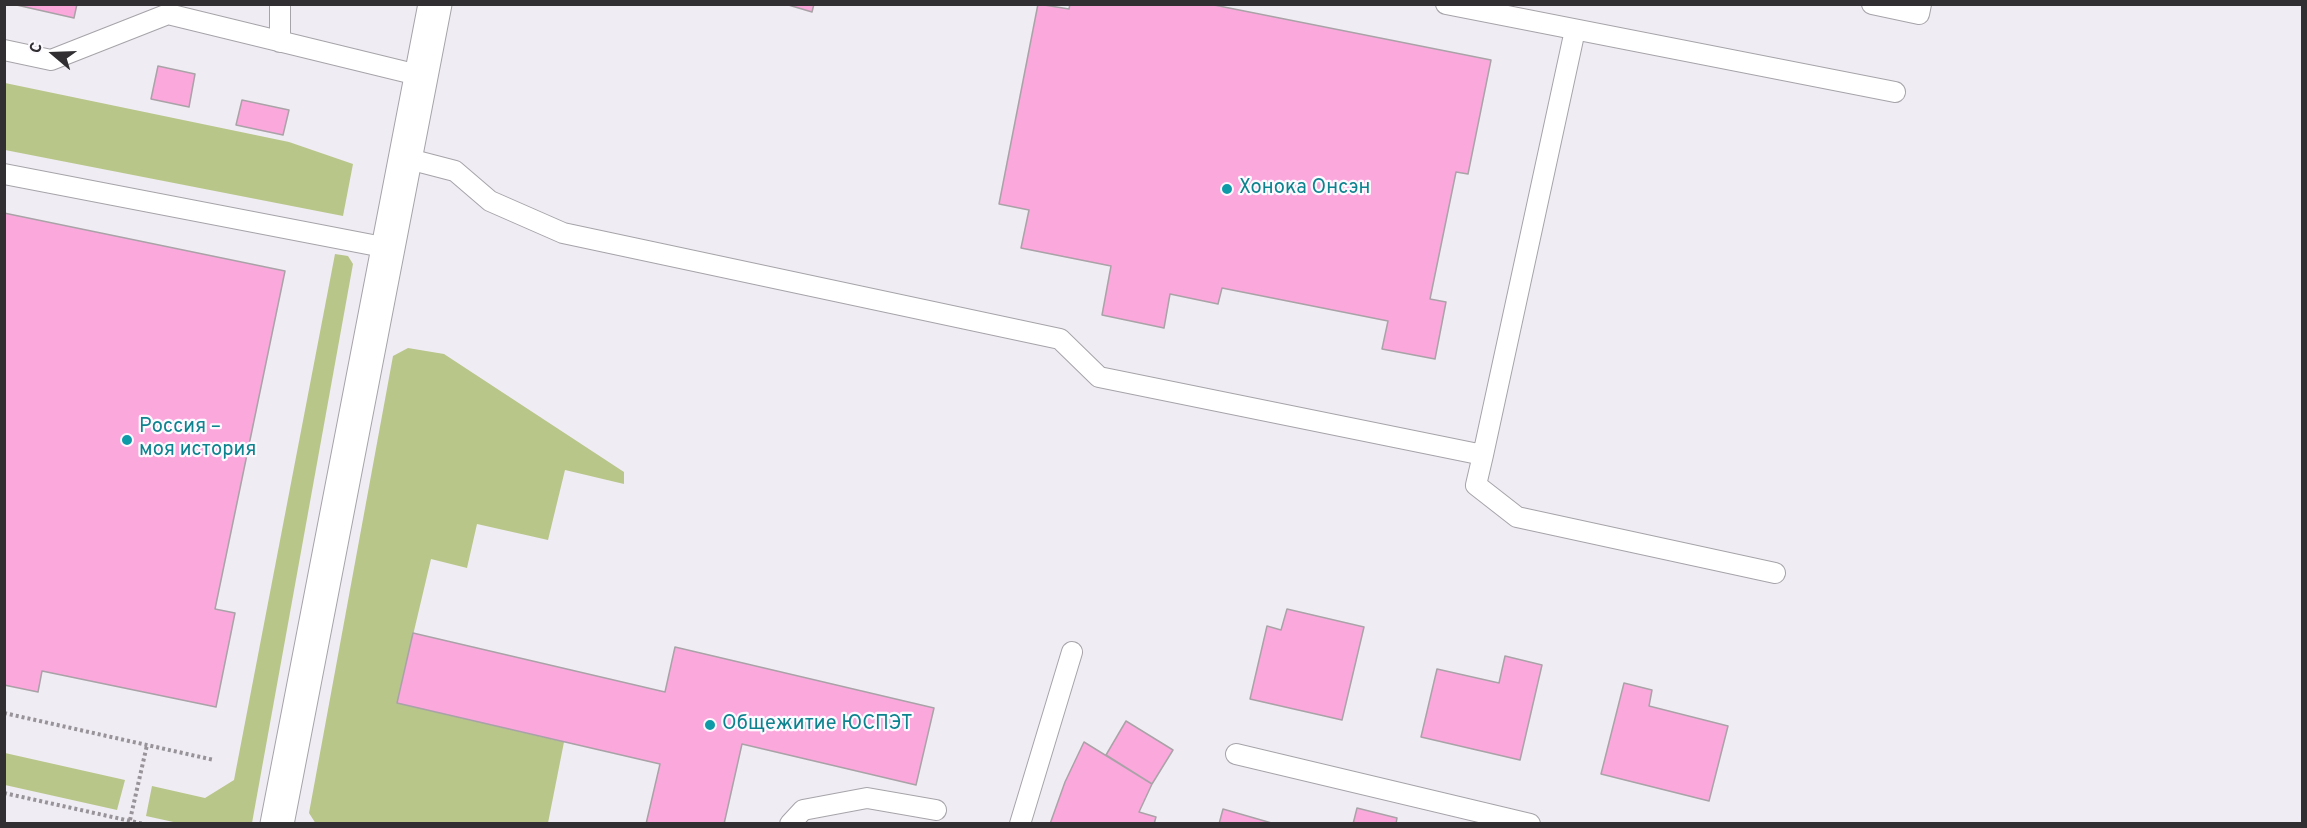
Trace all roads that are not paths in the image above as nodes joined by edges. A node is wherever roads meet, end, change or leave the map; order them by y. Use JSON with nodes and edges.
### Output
{"nodes":[{"id":1,"x":279,"y":4,"type":"edge"},
{"id":2,"x":435,"y":4,"type":"edge"},
{"id":3,"x":1446,"y":4,"type":"edge"},
{"id":4,"x":1872,"y":4,"type":"edge"},
{"id":5,"x":1921,"y":4,"type":"edge"},
{"id":6,"x":1575,"y":30,"type":"junction"},
{"id":7,"x":280,"y":42,"type":"junction"},
{"id":8,"x":4,"y":50,"type":"edge"},
{"id":9,"x":422,"y":76,"type":"junction"},
{"id":10,"x":1895,"y":92,"type":"dead end"},
{"id":11,"x":405,"y":158,"type":"junction"},
{"id":12,"x":4,"y":174,"type":"edge"},
{"id":13,"x":388,"y":248,"type":"junction"},
{"id":14,"x":1483,"y":455,"type":"junction"},
{"id":15,"x":1775,"y":573,"type":"dead end"},
{"id":16,"x":1072,"y":652,"type":"dead end"},
{"id":17,"x":1236,"y":754,"type":"dead end"},
{"id":18,"x":936,"y":810,"type":"dead end"},
{"id":19,"x":277,"y":824,"type":"edge"},
{"id":20,"x":790,"y":824,"type":"edge"},
{"id":21,"x":1020,"y":824,"type":"edge"},
{"id":22,"x":1530,"y":824,"type":"edge"}],
"edges":[{"from":1,"to":7,"type":"lane"},
{"from":2,"to":9,"type":"street"},
{"from":3,"to":6,"type":"lane"},
{"from":4,"to":5,"type":"lane"},
{"from":6,"to":10,"type":"lane"},
{"from":6,"to":14,"type":"lane"},
{"from":7,"to":8,"type":"lane"},
{"from":7,"to":9,"type":"lane"},
{"from":9,"to":11,"type":"street"},
{"from":11,"to":13,"type":"street"},
{"from":11,"to":14,"type":"lane"},
{"from":12,"to":13,"type":"lane"},
{"from":13,"to":19,"type":"street"},
{"from":14,"to":15,"type":"lane"},
{"from":16,"to":21,"type":"lane"},
{"from":17,"to":22,"type":"lane"},
{"from":18,"to":20,"type":"lane"}]}
